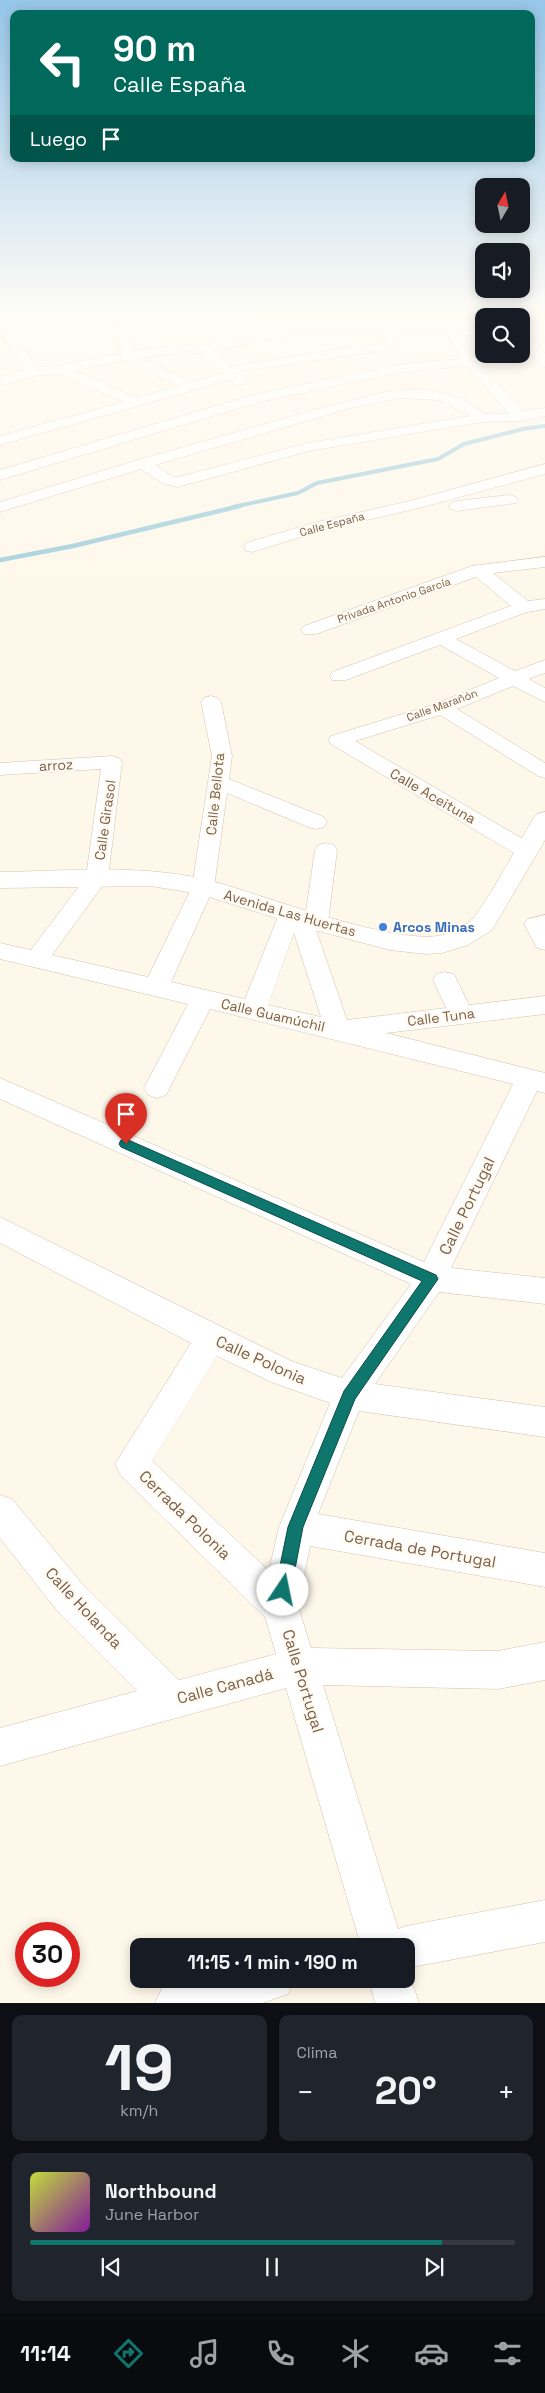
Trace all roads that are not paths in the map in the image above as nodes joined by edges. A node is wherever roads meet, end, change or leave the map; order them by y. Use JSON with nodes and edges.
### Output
{"nodes":[{"id":1,"x":117,"y":407,"type":"edge"},
{"id":2,"x":225,"y":407,"type":"edge"},
{"id":3,"x":265,"y":407,"type":"edge"},
{"id":4,"x":342,"y":407,"type":"edge"},
{"id":5,"x":469,"y":407,"type":"edge"},
{"id":6,"x":512,"y":407,"type":"edge"},
{"id":7,"x":545,"y":412,"type":"edge"},
{"id":8,"x":520,"y":417,"type":"junction"},
{"id":9,"x":482,"y":418,"type":"junction"},
{"id":10,"x":281,"y":424,"type":"junction"},
{"id":11,"x":0,"y":442,"type":"edge"},
{"id":12,"x":308,"y":447,"type":"junction"},
{"id":13,"x":143,"y":463,"type":"junction"},
{"id":14,"x":545,"y":469,"type":"edge"},
{"id":15,"x":0,"y":475,"type":"edge"},
{"id":16,"x":510,"y":500,"type":"dead end"},
{"id":17,"x":413,"y":505,"type":"junction"},
{"id":18,"x":0,"y":507,"type":"edge"},
{"id":19,"x":252,"y":547,"type":"dead end"},
{"id":20,"x":545,"y":562,"type":"edge"},
{"id":21,"x":478,"y":570,"type":"junction"},
{"id":22,"x":545,"y":604,"type":"edge"},
{"id":23,"x":524,"y":607,"type":"junction"},
{"id":24,"x":310,"y":630,"type":"dead end"},
{"id":25,"x":441,"y":638,"type":"junction"},
{"id":26,"x":545,"y":666,"type":"edge"},
{"id":27,"x":340,"y":676,"type":"dead end"},
{"id":28,"x":514,"y":678,"type":"junction"},
{"id":29,"x":545,"y":696,"type":"edge"},
{"id":30,"x":211,"y":702,"type":"dead end"},
{"id":31,"x":442,"y":708,"type":"junction"},
{"id":32,"x":338,"y":740,"type":"joint"},
{"id":33,"x":112,"y":762,"type":"joint"},
{"id":34,"x":0,"y":769,"type":"edge"},
{"id":35,"x":545,"y":772,"type":"edge"},
{"id":36,"x":218,"y":782,"type":"junction"},
{"id":37,"x":545,"y":819,"type":"edge"},
{"id":38,"x":316,"y":822,"type":"dead end"},
{"id":39,"x":326,"y":850,"type":"dead end"},
{"id":40,"x":527,"y":851,"type":"junction"},
{"id":41,"x":97,"y":878,"type":"junction"},
{"id":42,"x":0,"y":880,"type":"edge"},
{"id":43,"x":203,"y":887,"type":"junction"},
{"id":44,"x":302,"y":918,"type":"junction"},
{"id":45,"x":0,"y":952,"type":"edge"},
{"id":46,"x":36,"y":960,"type":"junction"},
{"id":47,"x":445,"y":980,"type":"dead end"},
{"id":48,"x":156,"y":987,"type":"junction"},
{"id":49,"x":204,"y":999,"type":"junction"},
{"id":50,"x":545,"y":1005,"type":"edge"},
{"id":51,"x":253,"y":1010,"type":"junction"},
{"id":52,"x":461,"y":1014,"type":"junction"},
{"id":53,"x":338,"y":1030,"type":"junction"},
{"id":54,"x":537,"y":1081,"type":"edge"},
{"id":55,"x":0,"y":1088,"type":"edge"},
{"id":56,"x":157,"y":1088,"type":"dead end"},
{"id":57,"x":0,"y":1228,"type":"edge"},
{"id":58,"x":431,"y":1279,"type":"junction"},
{"id":59,"x":545,"y":1291,"type":"edge"},
{"id":60,"x":211,"y":1338,"type":"junction"},
{"id":61,"x":349,"y":1395,"type":"junction"},
{"id":62,"x":545,"y":1422,"type":"edge"},
{"id":63,"x":0,"y":1511,"type":"edge"},
{"id":64,"x":296,"y":1527,"type":"junction"},
{"id":65,"x":545,"y":1570,"type":"edge"},
{"id":66,"x":280,"y":1606,"type":"junction"},
{"id":67,"x":545,"y":1661,"type":"edge"},
{"id":68,"x":299,"y":1666,"type":"junction"},
{"id":69,"x":173,"y":1700,"type":"junction"},
{"id":70,"x":0,"y":1747,"type":"edge"},
{"id":71,"x":545,"y":1921,"type":"edge"},
{"id":72,"x":380,"y":1938,"type":"edge"},
{"id":73,"x":415,"y":1945,"type":"edge"},
{"id":74,"x":237,"y":1988,"type":"edge"},
{"id":75,"x":393,"y":1988,"type":"edge"},
{"id":76,"x":177,"y":2003,"type":"edge"},
{"id":77,"x":397,"y":2003,"type":"edge"}],
"edges":[{"from":1,"to":11,"type":"street"},
{"from":2,"to":15,"type":"street"},
{"from":3,"to":10,"type":"street"},
{"from":4,"to":10,"type":"street"},
{"from":5,"to":9,"type":"street"},
{"from":6,"to":8,"type":"street"},
{"from":7,"to":8,"type":"street"},
{"from":8,"to":9,"type":"street"},
{"from":9,"to":12,"type":"street"},
{"from":10,"to":12,"type":"street"},
{"from":10,"to":13,"type":"street"},
{"from":12,"to":13,"type":"street"},
{"from":13,"to":18,"type":"street"},
{"from":14,"to":17,"type":"street","name":"Calle España"},
{"from":16,"to":17,"type":"street"},
{"from":17,"to":19,"type":"street","name":"Calle España"},
{"from":20,"to":21,"type":"street","name":"Privada Antonio García"},
{"from":21,"to":23,"type":"street"},
{"from":21,"to":24,"type":"street","name":"Privada Antonio García"},
{"from":22,"to":23,"type":"street"},
{"from":23,"to":25,"type":"street"},
{"from":25,"to":27,"type":"street"},
{"from":25,"to":28,"type":"street"},
{"from":26,"to":28,"type":"street","name":"Calle Marañón"},
{"from":28,"to":29,"type":"street"},
{"from":28,"to":31,"type":"street","name":"Calle Marañón"},
{"from":30,"to":36,"type":"street","name":"Calle Bellota"},
{"from":31,"to":32,"type":"street","name":"Calle Marañón"},
{"from":31,"to":35,"type":"street"},
{"from":32,"to":40,"type":"street","name":"Calle Aceituna"},
{"from":33,"to":34,"type":"street","name":"arroz"},
{"from":33,"to":41,"type":"street","name":"Calle Girasol"},
{"from":36,"to":38,"type":"street"},
{"from":36,"to":43,"type":"street","name":"Calle Bellota"},
{"from":37,"to":40,"type":"street","name":"Avenida Las Huertas"},
{"from":39,"to":44,"type":"street"},
{"from":40,"to":44,"type":"street","name":"Avenida Las Huertas"},
{"from":41,"to":42,"type":"street","name":"Avenida Las Huertas"},
{"from":41,"to":43,"type":"street","name":"Avenida Las Huertas"},
{"from":41,"to":46,"type":"street"},
{"from":43,"to":44,"type":"street","name":"Avenida Las Huertas"},
{"from":43,"to":48,"type":"street","name":"Calle Bellota"},
{"from":44,"to":51,"type":"street"},
{"from":44,"to":53,"type":"street"},
{"from":45,"to":46,"type":"street","name":"Calle Guamúchil"},
{"from":46,"to":48,"type":"street","name":"Calle Guamúchil"},
{"from":47,"to":52,"type":"street"},
{"from":48,"to":49,"type":"street","name":"Calle Guamúchil"},
{"from":49,"to":51,"type":"street","name":"Calle Guamúchil"},
{"from":49,"to":56,"type":"street"},
{"from":50,"to":52,"type":"street","name":"Calle Tuna"},
{"from":51,"to":53,"type":"street","name":"Calle Guamúchil"},
{"from":52,"to":53,"type":"street","name":"Calle Tuna"},
{"from":53,"to":54,"type":"street","name":"Calle Guamúchil"},
{"from":54,"to":58,"type":"street","name":"Calle Portugal"},
{"from":55,"to":58,"type":"street"},
{"from":57,"to":60,"type":"street","name":"Calle Polonia"},
{"from":58,"to":59,"type":"street"},
{"from":58,"to":61,"type":"street","name":"Calle Portugal"},
{"from":60,"to":61,"type":"street","name":"Calle Polonia"},
{"from":60,"to":66,"type":"street","name":"Cerrada Polonia"},
{"from":61,"to":62,"type":"street","name":"Calle Polonia"},
{"from":61,"to":64,"type":"street","name":"Calle Portugal"},
{"from":63,"to":69,"type":"street","name":"Calle Holanda"},
{"from":64,"to":65,"type":"street","name":"Cerrada de Portugal"},
{"from":64,"to":66,"type":"street","name":"Calle Portugal"},
{"from":66,"to":68,"type":"street","name":"Calle Portugal"},
{"from":67,"to":68,"type":"street","name":"Calle Canadá"},
{"from":68,"to":69,"type":"street","name":"Calle Canadá"},
{"from":68,"to":72,"type":"street","name":"Calle Portugal"},
{"from":69,"to":70,"type":"street","name":"Calle Canadá"},
{"from":71,"to":73,"type":"street"},
{"from":74,"to":76,"type":"street"},
{"from":75,"to":77,"type":"street"}]}
